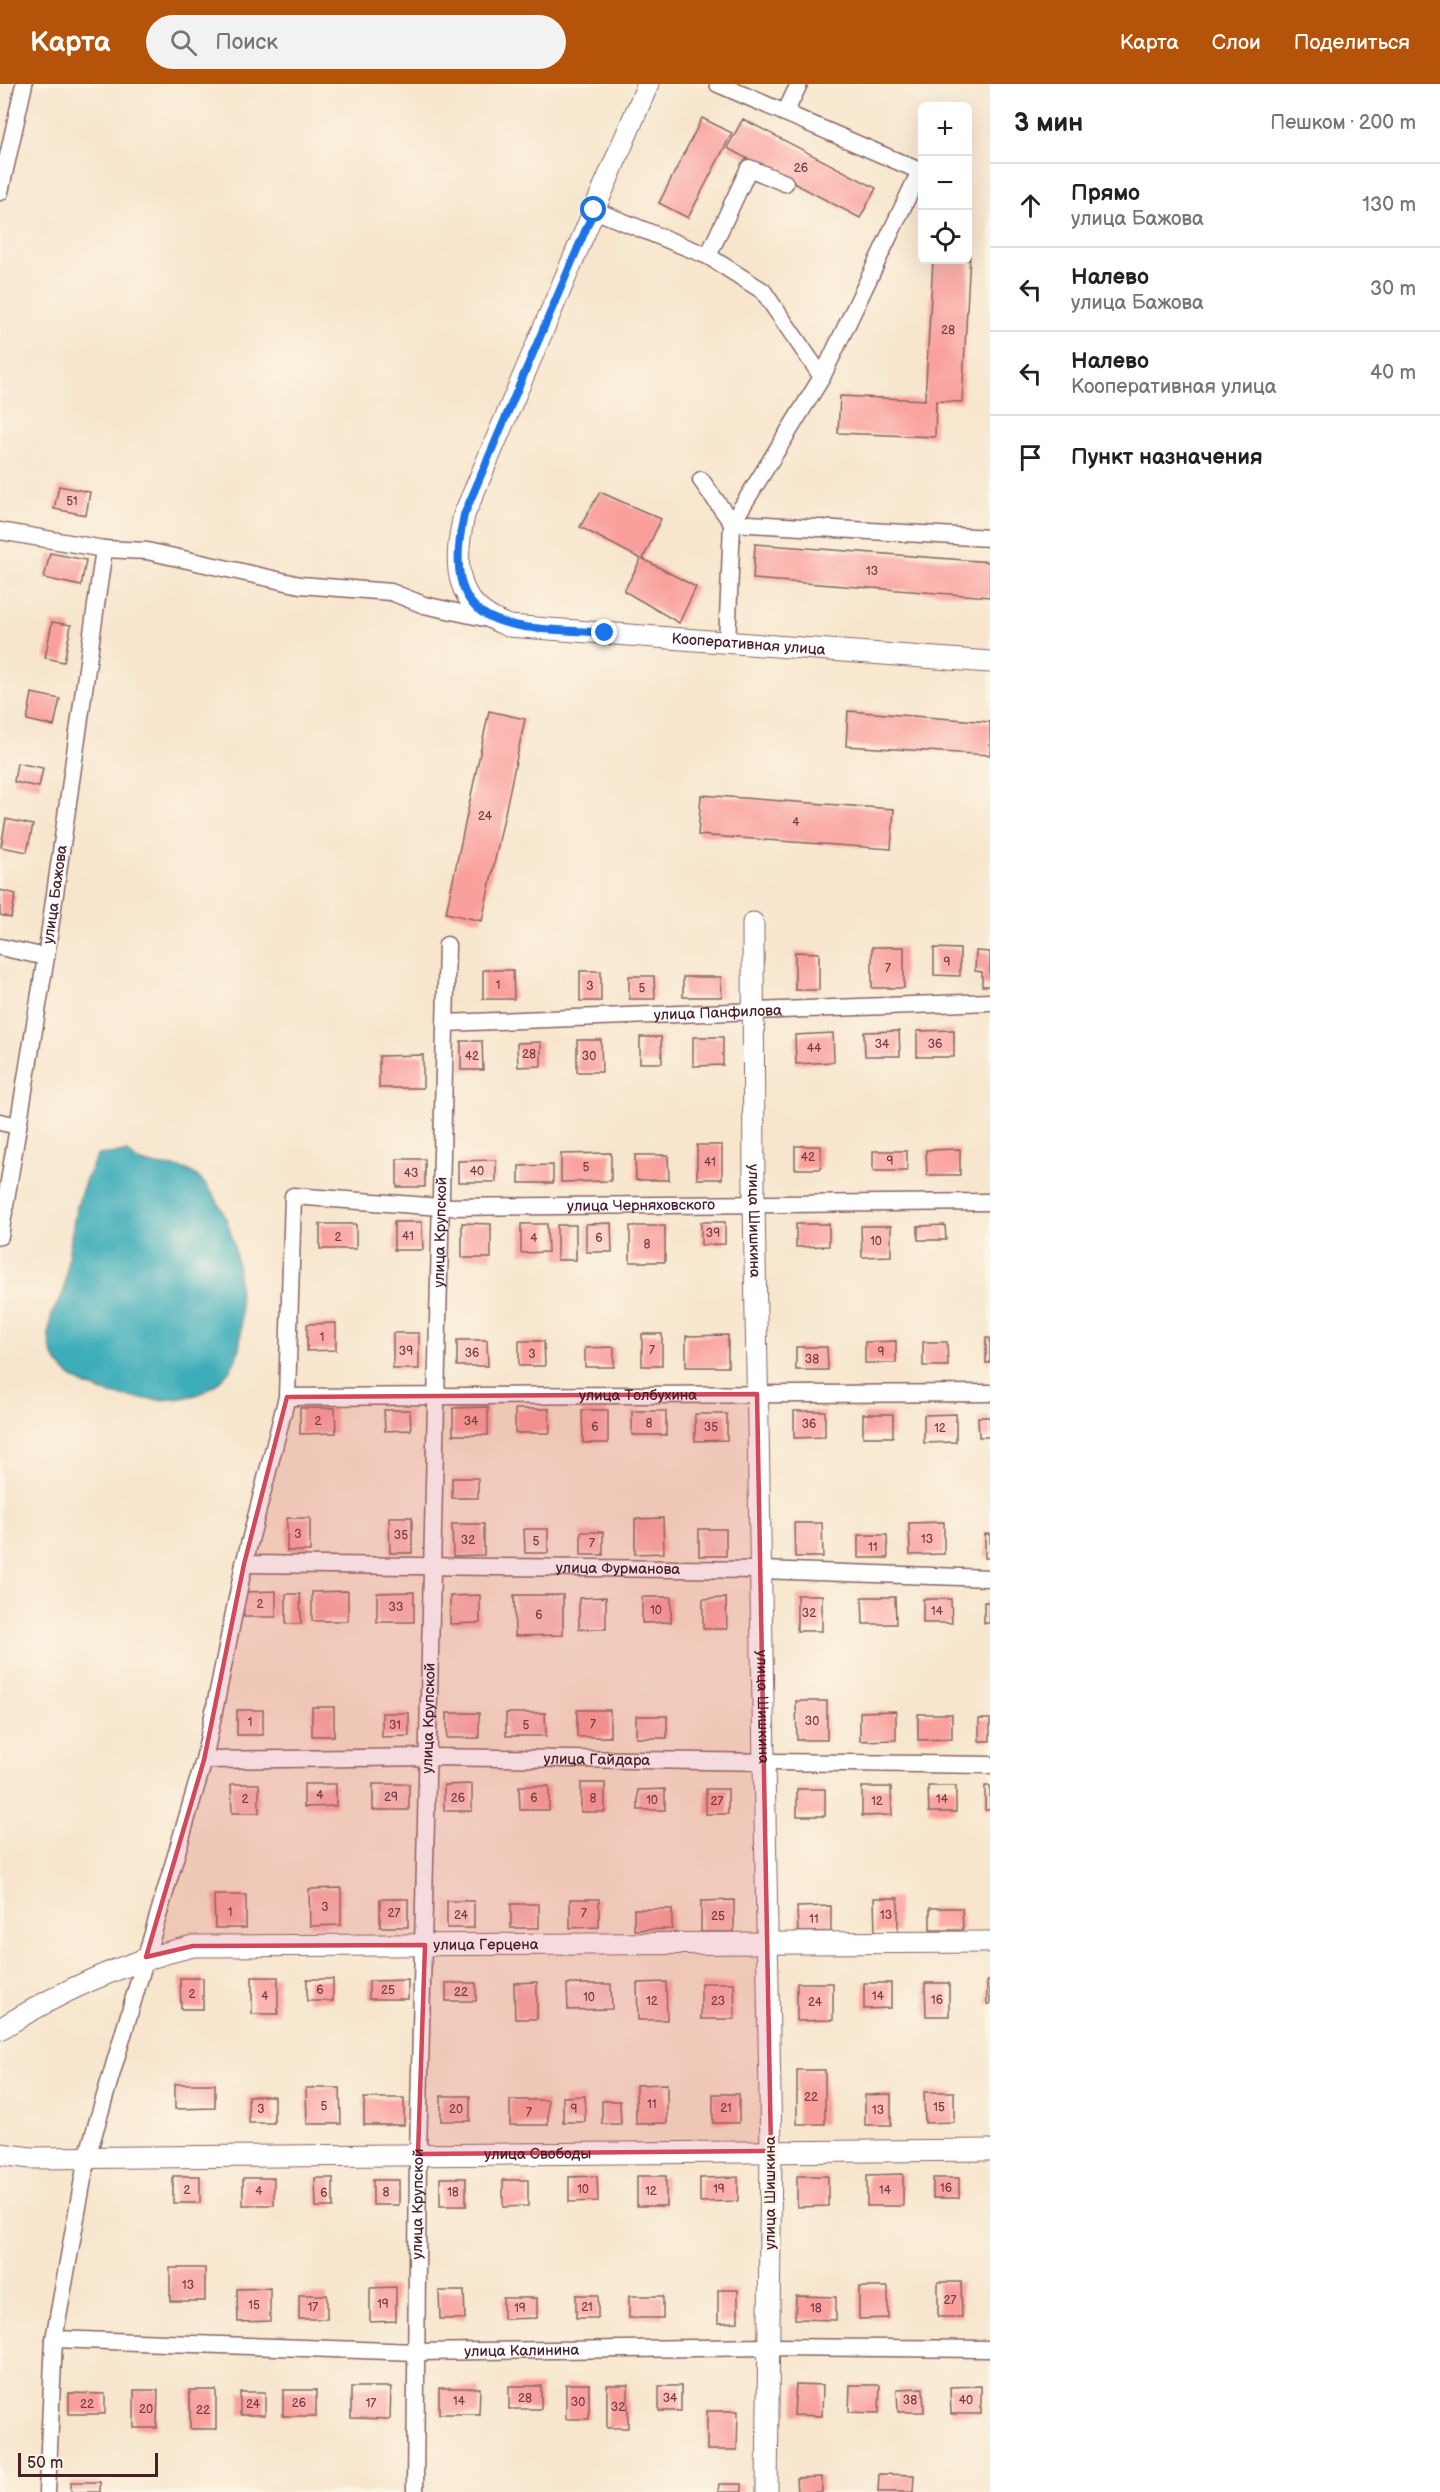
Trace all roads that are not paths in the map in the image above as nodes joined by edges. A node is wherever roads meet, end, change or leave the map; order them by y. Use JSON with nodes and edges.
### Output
{"nodes":[{"id":1,"x":24,"y":84,"type":"edge"},
{"id":2,"x":648,"y":84,"type":"edge"},
{"id":3,"x":718,"y":84,"type":"edge"},
{"id":4,"x":799,"y":84,"type":"edge"},
{"id":5,"x":784,"y":113,"type":"junction"},
{"id":6,"x":785,"y":183,"type":"dead end"},
{"id":7,"x":0,"y":192,"type":"edge"},
{"id":8,"x":594,"y":210,"type":"junction"},
{"id":9,"x":708,"y":256,"type":"junction"},
{"id":10,"x":822,"y":377,"type":"junction"},
{"id":11,"x":701,"y":480,"type":"dead end"},
{"id":12,"x":732,"y":523,"type":"junction"},
{"id":13,"x":0,"y":531,"type":"edge"},
{"id":14,"x":990,"y":538,"type":"edge"},
{"id":15,"x":104,"y":549,"type":"junction"},
{"id":16,"x":489,"y":619,"type":"junction"},
{"id":17,"x":727,"y":643,"type":"junction"},
{"id":18,"x":990,"y":662,"type":"edge"},
{"id":19,"x":753,"y":923,"type":"dead end"},
{"id":20,"x":447,"y":945,"type":"dead end"},
{"id":21,"x":0,"y":947,"type":"edge"},
{"id":22,"x":46,"y":957,"type":"junction"},
{"id":23,"x":990,"y":1002,"type":"edge"},
{"id":24,"x":753,"y":1011,"type":"junction"},
{"id":25,"x":445,"y":1023,"type":"junction"},
{"id":26,"x":0,"y":1122,"type":"edge"},
{"id":27,"x":18,"y":1126,"type":"junction"},
{"id":28,"x":990,"y":1202,"type":"edge"},
{"id":29,"x":754,"y":1204,"type":"junction"},
{"id":30,"x":2,"y":1206,"type":"edge"},
{"id":31,"x":441,"y":1207,"type":"junction"},
{"id":32,"x":0,"y":1236,"type":"edge"},
{"id":33,"x":990,"y":1393,"type":"edge"},
{"id":34,"x":757,"y":1394,"type":"junction"},
{"id":35,"x":437,"y":1396,"type":"junction"},
{"id":36,"x":287,"y":1397,"type":"junction"},
{"id":37,"x":244,"y":1564,"type":"junction"},
{"id":38,"x":433,"y":1568,"type":"junction"},
{"id":39,"x":760,"y":1570,"type":"junction"},
{"id":40,"x":990,"y":1578,"type":"edge"},
{"id":41,"x":429,"y":1757,"type":"junction"},
{"id":42,"x":204,"y":1760,"type":"junction"},
{"id":43,"x":763,"y":1763,"type":"junction"},
{"id":44,"x":990,"y":1765,"type":"edge"},
{"id":45,"x":990,"y":1942,"type":"edge"},
{"id":46,"x":766,"y":1943,"type":"junction"},
{"id":47,"x":425,"y":1945,"type":"junction"},
{"id":48,"x":146,"y":1957,"type":"junction"},
{"id":49,"x":0,"y":2029,"type":"edge"},
{"id":50,"x":990,"y":2150,"type":"edge"},
{"id":51,"x":771,"y":2151,"type":"junction"},
{"id":52,"x":0,"y":2154,"type":"edge"},
{"id":53,"x":418,"y":2154,"type":"junction"},
{"id":54,"x":87,"y":2157,"type":"junction"},
{"id":55,"x":54,"y":2339,"type":"junction"},
{"id":56,"x":769,"y":2347,"type":"junction"},
{"id":57,"x":990,"y":2349,"type":"edge"},
{"id":58,"x":417,"y":2352,"type":"junction"},
{"id":59,"x":47,"y":2492,"type":"edge"},
{"id":60,"x":416,"y":2492,"type":"edge"},
{"id":61,"x":767,"y":2492,"type":"edge"}],
"edges":[{"from":1,"to":7,"type":"street"},
{"from":2,"to":8,"type":"street"},
{"from":3,"to":5,"type":"street"},
{"from":4,"to":5,"type":"street"},
{"from":5,"to":10,"type":"street"},
{"from":6,"to":9,"type":"street"},
{"from":8,"to":9,"type":"street"},
{"from":8,"to":16,"type":"street"},
{"from":9,"to":10,"type":"street"},
{"from":10,"to":12,"type":"street"},
{"from":11,"to":12,"type":"street"},
{"from":12,"to":14,"type":"street"},
{"from":12,"to":17,"type":"street"},
{"from":13,"to":15,"type":"street"},
{"from":15,"to":16,"type":"street"},
{"from":15,"to":22,"type":"street","name":"улица Бажова"},
{"from":16,"to":17,"type":"street","name":"Кооперативная улица"},
{"from":17,"to":18,"type":"street","name":"Кооперативная улица"},
{"from":19,"to":24,"type":"street","name":"улица Шишкина"},
{"from":20,"to":25,"type":"street","name":"улица Крупской"},
{"from":21,"to":22,"type":"street"},
{"from":22,"to":27,"type":"street","name":"улица Бажова"},
{"from":23,"to":24,"type":"street","name":"улица Панфилова"},
{"from":24,"to":25,"type":"street","name":"улица Панфилова"},
{"from":24,"to":29,"type":"street","name":"улица Шишкина"},
{"from":25,"to":31,"type":"street","name":"улица Крупской"},
{"from":26,"to":27,"type":"street"},
{"from":27,"to":30,"type":"street","name":"улица Бажова"},
{"from":28,"to":29,"type":"street","name":"улица Черняховского"},
{"from":29,"to":31,"type":"street","name":"улица Черняховского"},
{"from":29,"to":34,"type":"street","name":"улица Шишкина"},
{"from":30,"to":32,"type":"street","name":"улица Бажова"},
{"from":31,"to":35,"type":"street","name":"улица Крупской"},
{"from":31,"to":36,"type":"street","name":"улица Черняховского"},
{"from":33,"to":34,"type":"street","name":"улица Толбухина"},
{"from":34,"to":35,"type":"street","name":"улица Толбухина"},
{"from":34,"to":39,"type":"street","name":"улица Шишкина"},
{"from":35,"to":36,"type":"street","name":"улица Толбухина"},
{"from":35,"to":38,"type":"street","name":"улица Крупской"},
{"from":36,"to":37,"type":"street"},
{"from":37,"to":38,"type":"street","name":"улица Фурманова"},
{"from":37,"to":42,"type":"street"},
{"from":38,"to":39,"type":"street","name":"улица Фурманова"},
{"from":38,"to":41,"type":"street","name":"улица Крупской"},
{"from":39,"to":40,"type":"street","name":"улица Фурманова"},
{"from":39,"to":43,"type":"street","name":"улица Шишкина"},
{"from":41,"to":42,"type":"street","name":"улица Гайдара"},
{"from":41,"to":43,"type":"street","name":"улица Гайдара"},
{"from":41,"to":47,"type":"street","name":"улица Крупской"},
{"from":42,"to":48,"type":"street"},
{"from":43,"to":44,"type":"street","name":"улица Гайдара"},
{"from":43,"to":46,"type":"street","name":"улица Шишкина"},
{"from":45,"to":46,"type":"street","name":"улица Герцена"},
{"from":46,"to":47,"type":"street","name":"улица Герцена"},
{"from":46,"to":51,"type":"street","name":"улица Шишкина"},
{"from":47,"to":48,"type":"street","name":"улица Герцена"},
{"from":47,"to":53,"type":"street","name":"улица Крупской"},
{"from":48,"to":49,"type":"street","name":"улица Герцена"},
{"from":48,"to":54,"type":"street"},
{"from":50,"to":51,"type":"street","name":"улица Свободы"},
{"from":51,"to":53,"type":"street","name":"улица Свободы"},
{"from":51,"to":56,"type":"street","name":"улица Шишкина"},
{"from":52,"to":54,"type":"street","name":"улица Свободы"},
{"from":53,"to":54,"type":"street","name":"улица Свободы"},
{"from":53,"to":58,"type":"street","name":"улица Крупской"},
{"from":54,"to":55,"type":"street"},
{"from":55,"to":58,"type":"street","name":"улица Калинина"},
{"from":55,"to":59,"type":"street"},
{"from":56,"to":57,"type":"street","name":"улица Калинина"},
{"from":56,"to":58,"type":"street","name":"улица Калинина"},
{"from":56,"to":61,"type":"street","name":"улица Шишкина"},
{"from":58,"to":60,"type":"street","name":"улица Крупской"}]}
